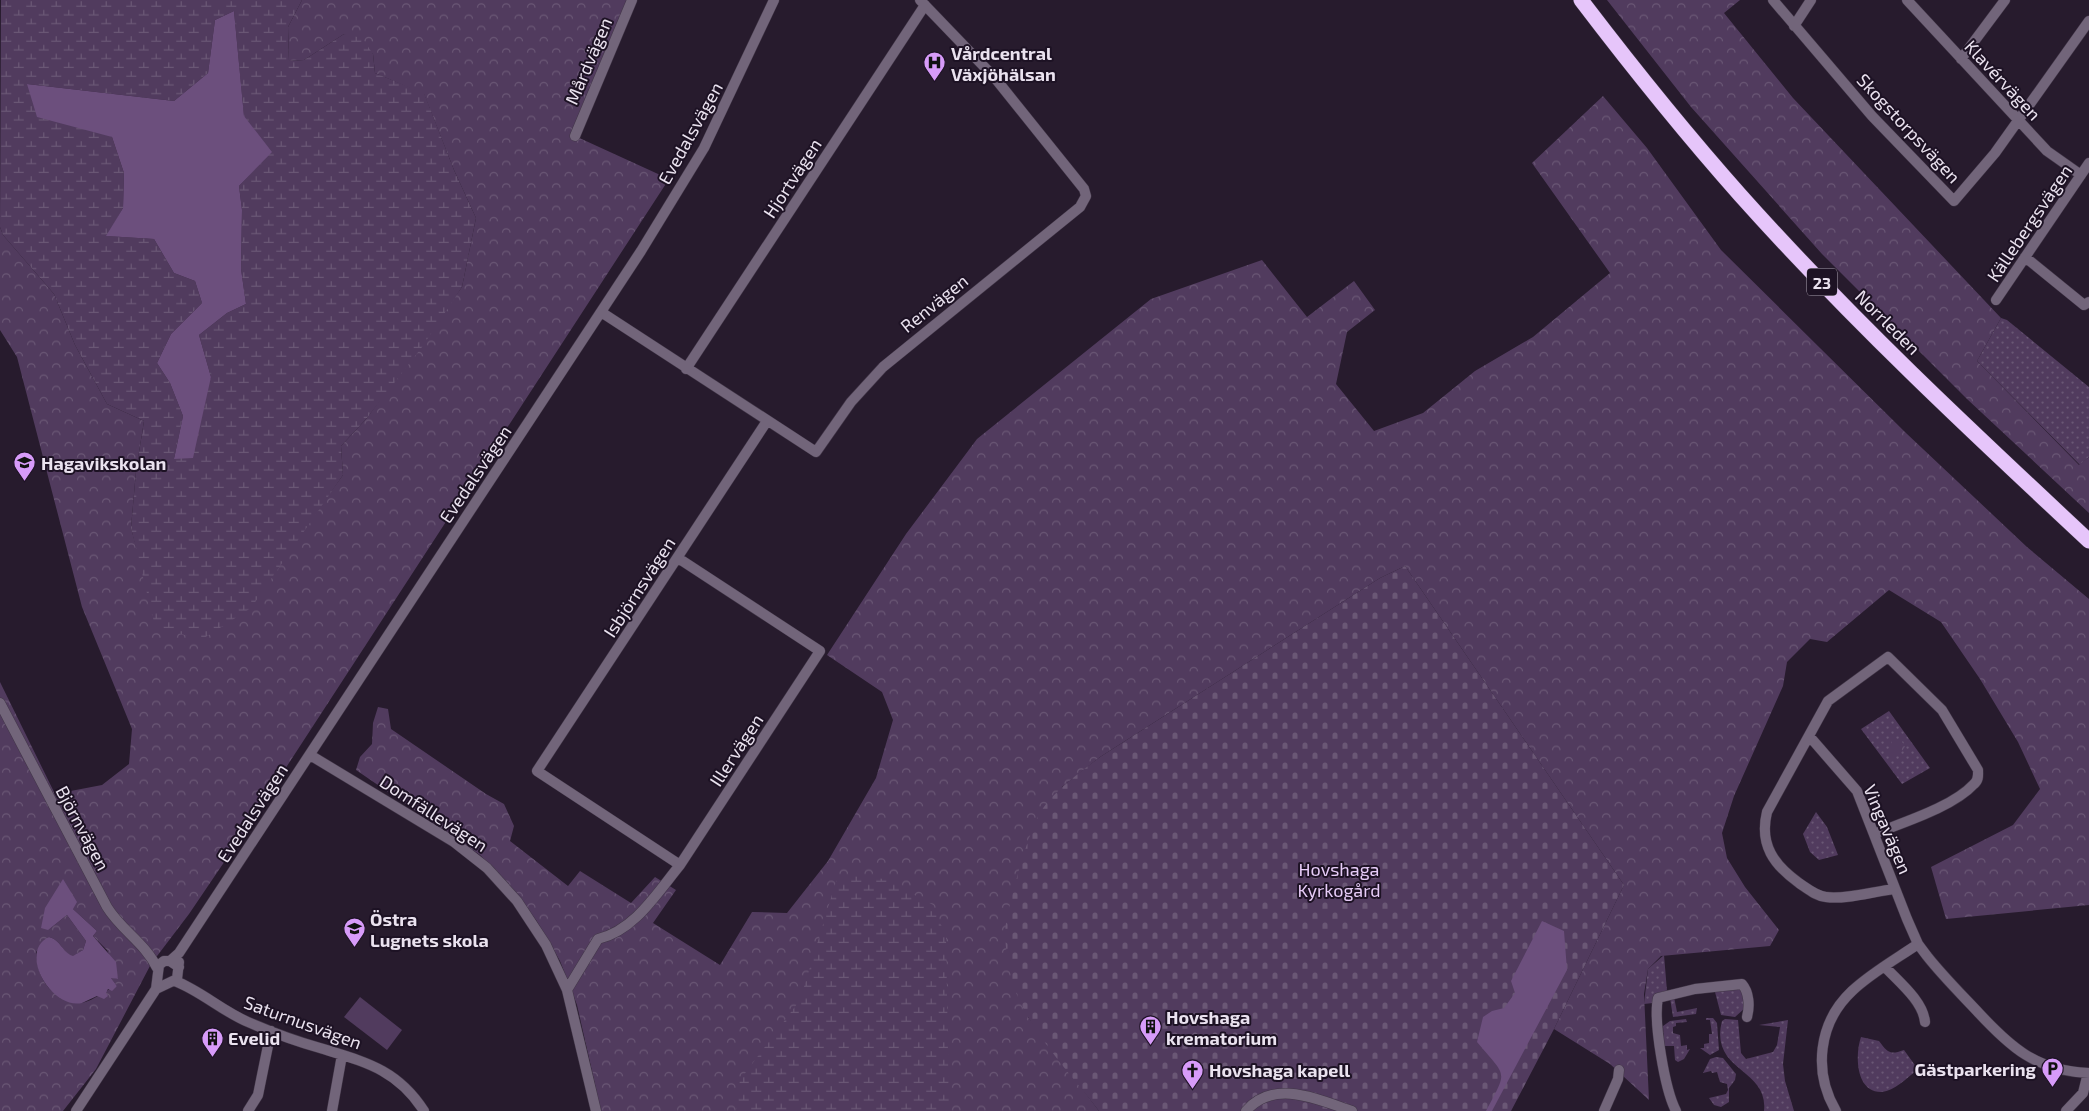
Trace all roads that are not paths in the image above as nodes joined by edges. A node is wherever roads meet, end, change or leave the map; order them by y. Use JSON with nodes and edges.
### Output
{"nodes":[{"id":1,"x":632,"y":0,"type":"edge"},
{"id":2,"x":774,"y":0,"type":"edge"},
{"id":3,"x":1581,"y":0,"type":"edge"},
{"id":4,"x":1591,"y":0,"type":"edge"},
{"id":5,"x":1773,"y":0,"type":"edge"},
{"id":6,"x":1811,"y":0,"type":"edge"},
{"id":7,"x":1906,"y":0,"type":"edge"},
{"id":8,"x":2005,"y":0,"type":"edge"},
{"id":9,"x":923,"y":2,"type":"edge"},
{"id":10,"x":2089,"y":21,"type":"edge"},
{"id":11,"x":1794,"y":26,"type":"junction"},
{"id":12,"x":1961,"y":59,"type":"junction"},
{"id":13,"x":2019,"y":122,"type":"junction"},
{"id":14,"x":575,"y":136,"type":"dead end"},
{"id":15,"x":2089,"y":163,"type":"edge"},
{"id":16,"x":2081,"y":175,"type":"junction"},
{"id":17,"x":2026,"y":257,"type":"junction"},
{"id":18,"x":1996,"y":300,"type":"dead end"},
{"id":19,"x":2089,"y":302,"type":"edge"},
{"id":20,"x":601,"y":312,"type":"junction"},
{"id":21,"x":686,"y":368,"type":"junction"},
{"id":22,"x":767,"y":421,"type":"junction"},
{"id":23,"x":2089,"y":531,"type":"edge"},
{"id":24,"x":2089,"y":541,"type":"edge"},
{"id":25,"x":678,"y":558,"type":"junction"},
{"id":26,"x":0,"y":703,"type":"edge"},
{"id":27,"x":1810,"y":737,"type":"junction"},
{"id":28,"x":310,"y":755,"type":"junction"},
{"id":29,"x":1874,"y":834,"type":"junction"},
{"id":30,"x":680,"y":865,"type":"junction"},
{"id":31,"x":1895,"y":889,"type":"junction"},
{"id":32,"x":1918,"y":944,"type":"junction"},
{"id":33,"x":1885,"y":967,"type":"junction"},
{"id":34,"x":169,"y":972,"type":"junction"},
{"id":35,"x":566,"y":990,"type":"junction"},
{"id":36,"x":1747,"y":1016,"type":"dead end"},
{"id":37,"x":1926,"y":1022,"type":"dead end"},
{"id":38,"x":271,"y":1031,"type":"junction"},
{"id":39,"x":342,"y":1055,"type":"junction"},
{"id":40,"x":1618,"y":1070,"type":"dead end"},
{"id":41,"x":2089,"y":1073,"type":"edge"},
{"id":42,"x":76,"y":1111,"type":"edge"},
{"id":43,"x":248,"y":1111,"type":"edge"},
{"id":44,"x":332,"y":1111,"type":"edge"},
{"id":45,"x":424,"y":1111,"type":"edge"},
{"id":46,"x":596,"y":1111,"type":"edge"},
{"id":47,"x":1246,"y":1111,"type":"edge"},
{"id":48,"x":1352,"y":1111,"type":"edge"},
{"id":49,"x":1604,"y":1111,"type":"edge"},
{"id":50,"x":1676,"y":1111,"type":"edge"},
{"id":51,"x":1836,"y":1111,"type":"edge"},
{"id":52,"x":2066,"y":1111,"type":"edge"}],
"edges":[{"from":1,"to":14,"type":"street","name":"Mårdvägen"},
{"from":2,"to":20,"type":"street","name":"Evedalsvägen"},
{"from":3,"to":24,"type":"highway","name":"Norrleden","number":"23"},
{"from":4,"to":23,"type":"highway","name":"Norrleden","number":"23"},
{"from":5,"to":11,"type":"street","name":"Skogstorpsvägen"},
{"from":6,"to":11,"type":"street"},
{"from":7,"to":12,"type":"street","name":"Klavérvägen"},
{"from":8,"to":12,"type":"street"},
{"from":9,"to":21,"type":"street","name":"Hjortvägen"},
{"from":9,"to":22,"type":"street","name":"Renvägen"},
{"from":10,"to":13,"type":"street"},
{"from":11,"to":13,"type":"street","name":"Skogstorpsvägen"},
{"from":12,"to":13,"type":"street","name":"Klavérvägen"},
{"from":13,"to":16,"type":"street","name":"Klavérvägen"},
{"from":15,"to":16,"type":"street","name":"Källebergsvägen"},
{"from":16,"to":17,"type":"street","name":"Källebergsvägen"},
{"from":17,"to":18,"type":"street","name":"Källebergsvägen"},
{"from":17,"to":19,"type":"street"},
{"from":20,"to":21,"type":"street","name":"Renvägen"},
{"from":20,"to":28,"type":"street","name":"Evedalsvägen"},
{"from":21,"to":22,"type":"street","name":"Renvägen"},
{"from":22,"to":25,"type":"street","name":"Isbjörnsvägen"},
{"from":25,"to":30,"type":"street","name":"Illervägen"},
{"from":25,"to":30,"type":"street","name":"Isbjörnsvägen"},
{"from":26,"to":34,"type":"street","name":"Björnvägen"},
{"from":27,"to":29,"type":"street","name":"Vingavägen"},
{"from":27,"to":29,"type":"street"},
{"from":27,"to":31,"type":"street"},
{"from":28,"to":34,"type":"street","name":"Evedalsvägen"},
{"from":28,"to":35,"type":"street","name":"Domfällevägen"},
{"from":29,"to":31,"type":"street","name":"Vingavägen"},
{"from":30,"to":35,"type":"street"},
{"from":31,"to":32,"type":"street","name":"Vingavägen"},
{"from":32,"to":33,"type":"street"},
{"from":32,"to":41,"type":"street","name":"Vingavägen"},
{"from":33,"to":37,"type":"street"},
{"from":33,"to":51,"type":"street"},
{"from":34,"to":38,"type":"street","name":"Saturnusvägen"},
{"from":34,"to":42,"type":"street"},
{"from":35,"to":46,"type":"street","name":"Domfällevägen"},
{"from":36,"to":50,"type":"street"},
{"from":38,"to":39,"type":"street","name":"Saturnusvägen"},
{"from":38,"to":43,"type":"street"},
{"from":39,"to":44,"type":"street"},
{"from":39,"to":45,"type":"street","name":"Saturnusvägen"},
{"from":40,"to":49,"type":"street"},
{"from":41,"to":52,"type":"street"},
{"from":47,"to":48,"type":"street"}]}
